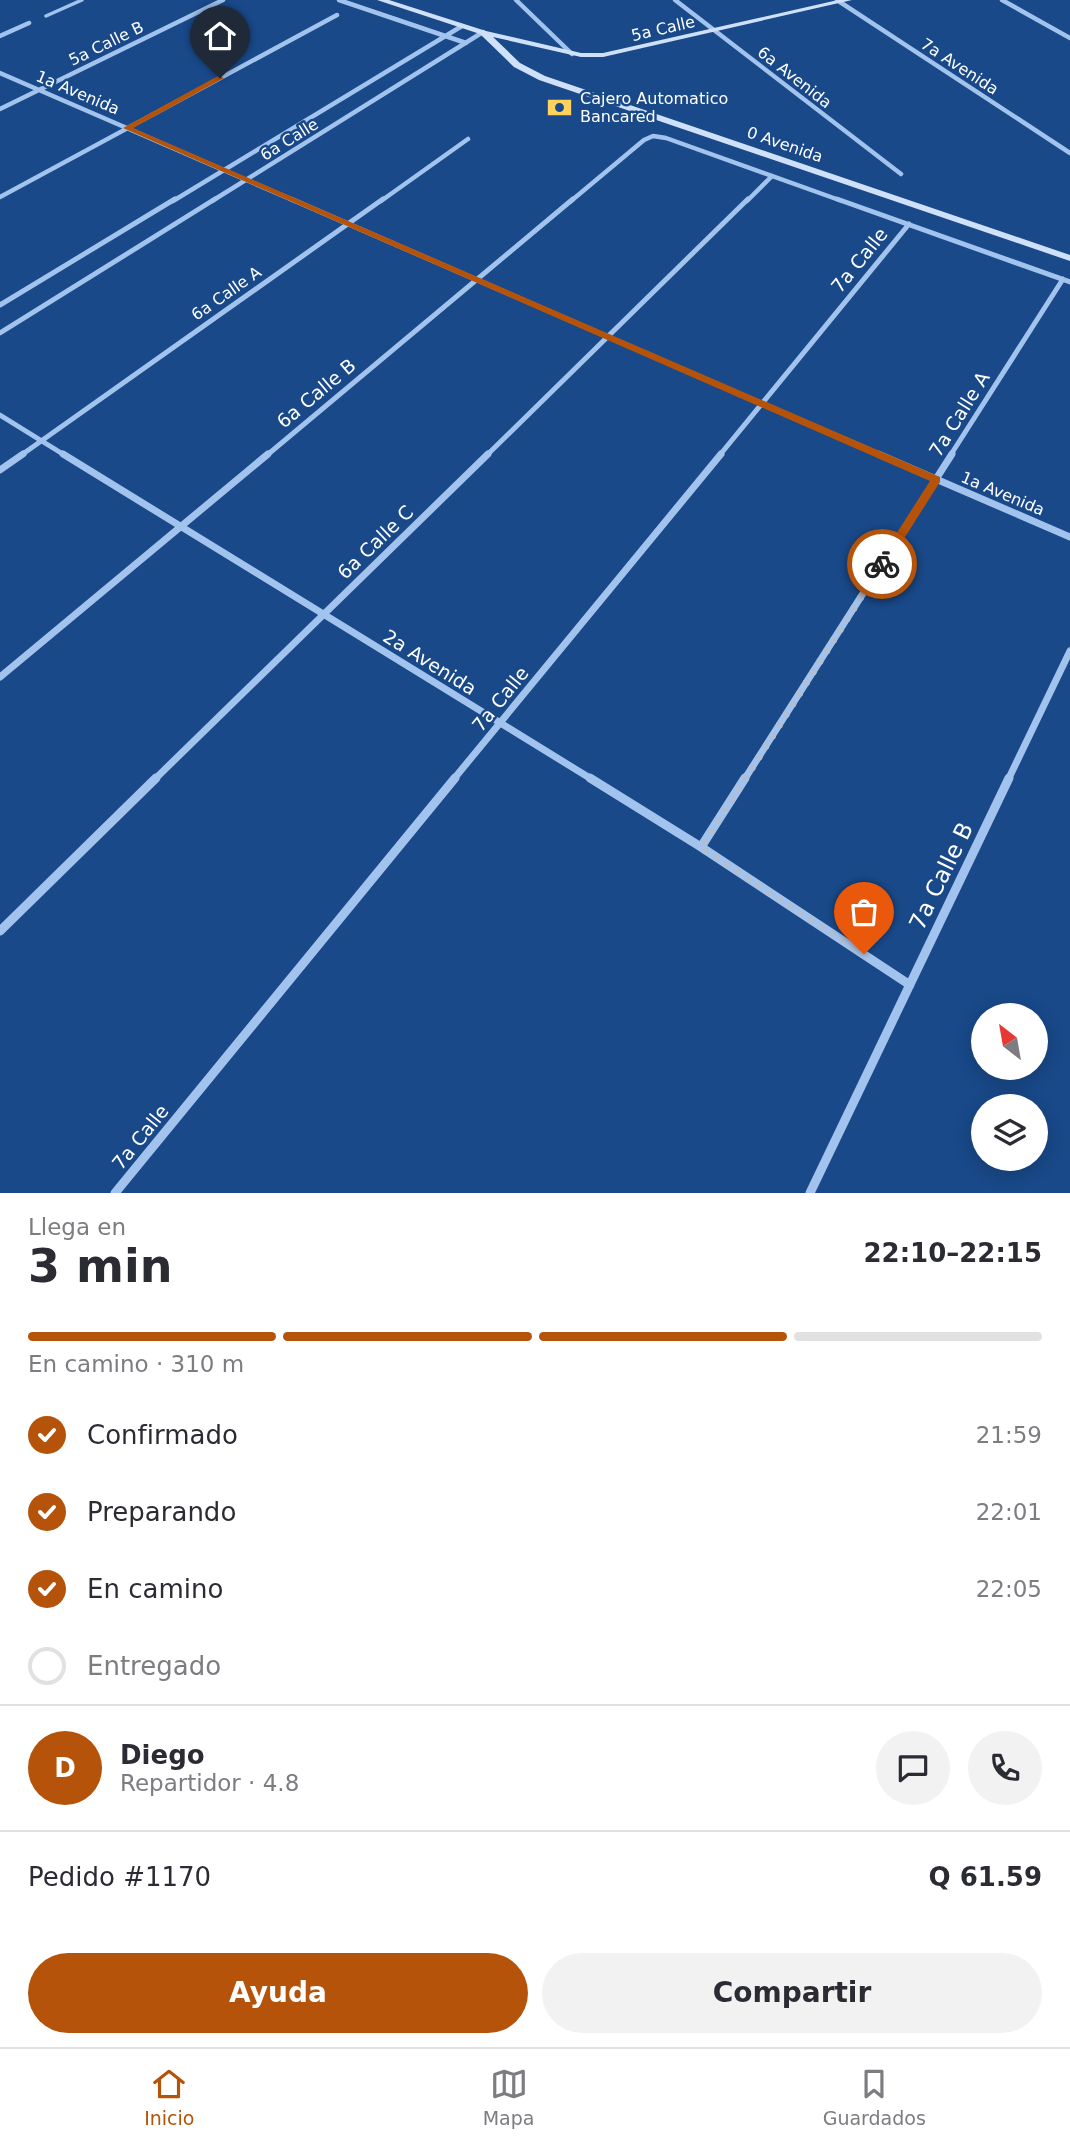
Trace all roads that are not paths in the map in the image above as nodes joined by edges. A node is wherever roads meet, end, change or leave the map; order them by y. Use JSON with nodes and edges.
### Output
{"nodes":[{"id":1,"x":82,"y":0,"type":"edge"},
{"id":2,"x":223,"y":0,"type":"edge"},
{"id":3,"x":339,"y":0,"type":"edge"},
{"id":4,"x":382,"y":0,"type":"edge"},
{"id":5,"x":516,"y":0,"type":"edge"},
{"id":6,"x":675,"y":0,"type":"edge"},
{"id":7,"x":1002,"y":0,"type":"edge"},
{"id":8,"x":841,"y":1,"type":"edge"},
{"id":9,"x":337,"y":15,"type":"dead end"},
{"id":10,"x":46,"y":16,"type":"dead end"},
{"id":11,"x":29,"y":23,"type":"dead end"},
{"id":12,"x":462,"y":26,"type":"junction"},
{"id":13,"x":714,"y":30,"type":"junction"},
{"id":14,"x":483,"y":32,"type":"junction"},
{"id":15,"x":0,"y":36,"type":"edge"},
{"id":16,"x":446,"y":36,"type":"junction"},
{"id":17,"x":1070,"y":38,"type":"edge"},
{"id":18,"x":466,"y":43,"type":"junction"},
{"id":19,"x":572,"y":54,"type":"junction"},
{"id":20,"x":0,"y":73,"type":"edge"},
{"id":21,"x":38,"y":90,"type":"junction"},
{"id":22,"x":0,"y":109,"type":"edge"},
{"id":23,"x":127,"y":128,"type":"junction"},
{"id":24,"x":468,"y":139,"type":"dead end"},
{"id":25,"x":1070,"y":153,"type":"edge"},
{"id":26,"x":223,"y":170,"type":"junction"},
{"id":27,"x":901,"y":174,"type":"dead end"},
{"id":28,"x":772,"y":176,"type":"junction"},
{"id":29,"x":246,"y":180,"type":"junction"},
{"id":30,"x":0,"y":197,"type":"edge"},
{"id":31,"x":348,"y":224,"type":"junction"},
{"id":32,"x":909,"y":224,"type":"junction"},
{"id":33,"x":1070,"y":258,"type":"edge"},
{"id":34,"x":476,"y":280,"type":"junction"},
{"id":35,"x":1067,"y":281,"type":"edge"},
{"id":36,"x":0,"y":305,"type":"edge"},
{"id":37,"x":0,"y":333,"type":"edge"},
{"id":38,"x":607,"y":337,"type":"junction"},
{"id":39,"x":762,"y":404,"type":"junction"},
{"id":40,"x":0,"y":415,"type":"edge"},
{"id":41,"x":41,"y":440,"type":"junction"},
{"id":42,"x":0,"y":470,"type":"edge"},
{"id":43,"x":936,"y":480,"type":"junction"},
{"id":44,"x":181,"y":526,"type":"junction"},
{"id":45,"x":1070,"y":537,"type":"edge"},
{"id":46,"x":323,"y":615,"type":"junction"},
{"id":47,"x":1070,"y":651,"type":"edge"},
{"id":48,"x":0,"y":677,"type":"edge"},
{"id":49,"x":500,"y":723,"type":"junction"},
{"id":50,"x":701,"y":848,"type":"junction"},
{"id":51,"x":0,"y":931,"type":"edge"},
{"id":52,"x":910,"y":985,"type":"junction"},
{"id":53,"x":115,"y":1193,"type":"edge"},
{"id":54,"x":810,"y":1193,"type":"edge"}],
"edges":[{"from":1,"to":10,"type":"lane"},
{"from":2,"to":21,"type":"street","name":"5a Calle B"},
{"from":3,"to":16,"type":"street"},
{"from":4,"to":12,"type":"street","name":"0 Avenida"},
{"from":5,"to":19,"type":"street"},
{"from":6,"to":13,"type":"street","name":"6a Avenida"},
{"from":7,"to":17,"type":"street"},
{"from":8,"to":13,"type":"street","name":"5a Calle"},
{"from":8,"to":25,"type":"street","name":"7a Avenida"},
{"from":9,"to":23,"type":"street"},
{"from":11,"to":15,"type":"street"},
{"from":12,"to":14,"type":"street","name":"0 Avenida"},
{"from":12,"to":16,"type":"street","name":"6a Calle"},
{"from":13,"to":19,"type":"street","name":"5a Calle"},
{"from":13,"to":27,"type":"street","name":"6a Avenida"},
{"from":14,"to":18,"type":"street","name":"6a Calle"},
{"from":14,"to":19,"type":"street","name":"5a Calle"},
{"from":14,"to":33,"type":"street","name":"0 Avenida"},
{"from":16,"to":18,"type":"street"},
{"from":16,"to":26,"type":"street","name":"6a Calle"},
{"from":18,"to":29,"type":"street","name":"6a Calle"},
{"from":20,"to":21,"type":"street","name":"1a Avenida"},
{"from":21,"to":22,"type":"street","name":"5a Calle B"},
{"from":21,"to":23,"type":"street","name":"1a Avenida"},
{"from":23,"to":26,"type":"street","name":"1a Avenida"},
{"from":23,"to":30,"type":"street"},
{"from":24,"to":31,"type":"street","name":"6a Calle A"},
{"from":26,"to":29,"type":"street","name":"1a Avenida"},
{"from":26,"to":36,"type":"street","name":"6a Calle"},
{"from":28,"to":32,"type":"street"},
{"from":28,"to":34,"type":"street","name":"6a Calle B"},
{"from":28,"to":38,"type":"street","name":"6a Calle C"},
{"from":29,"to":31,"type":"street","name":"1a Avenida"},
{"from":29,"to":37,"type":"street","name":"6a Calle"},
{"from":31,"to":34,"type":"street","name":"1a Avenida"},
{"from":31,"to":41,"type":"street","name":"6a Calle A"},
{"from":32,"to":35,"type":"street"},
{"from":32,"to":39,"type":"street","name":"7a Calle"},
{"from":34,"to":38,"type":"street","name":"1a Avenida"},
{"from":34,"to":44,"type":"street","name":"6a Calle B"},
{"from":35,"to":43,"type":"street","name":"7a Calle A"},
{"from":38,"to":39,"type":"street","name":"1a Avenida"},
{"from":38,"to":46,"type":"street","name":"6a Calle C"},
{"from":39,"to":43,"type":"street","name":"1a Avenida"},
{"from":39,"to":49,"type":"street","name":"7a Calle"},
{"from":40,"to":41,"type":"street","name":"2a Avenida"},
{"from":41,"to":42,"type":"street","name":"6a Calle A"},
{"from":41,"to":44,"type":"street","name":"2a Avenida"},
{"from":43,"to":45,"type":"street","name":"1a Avenida"},
{"from":43,"to":50,"type":"street","name":"7a Calle A"},
{"from":44,"to":46,"type":"street","name":"2a Avenida"},
{"from":44,"to":48,"type":"street","name":"6a Calle B"},
{"from":46,"to":49,"type":"street","name":"2a Avenida"},
{"from":46,"to":51,"type":"street","name":"6a Calle C"},
{"from":47,"to":52,"type":"street","name":"7a Calle B"},
{"from":49,"to":50,"type":"street","name":"2a Avenida"},
{"from":49,"to":53,"type":"street","name":"7a Calle"},
{"from":50,"to":52,"type":"street","name":"2a Avenida"},
{"from":52,"to":54,"type":"street","name":"7a Calle B"}]}
